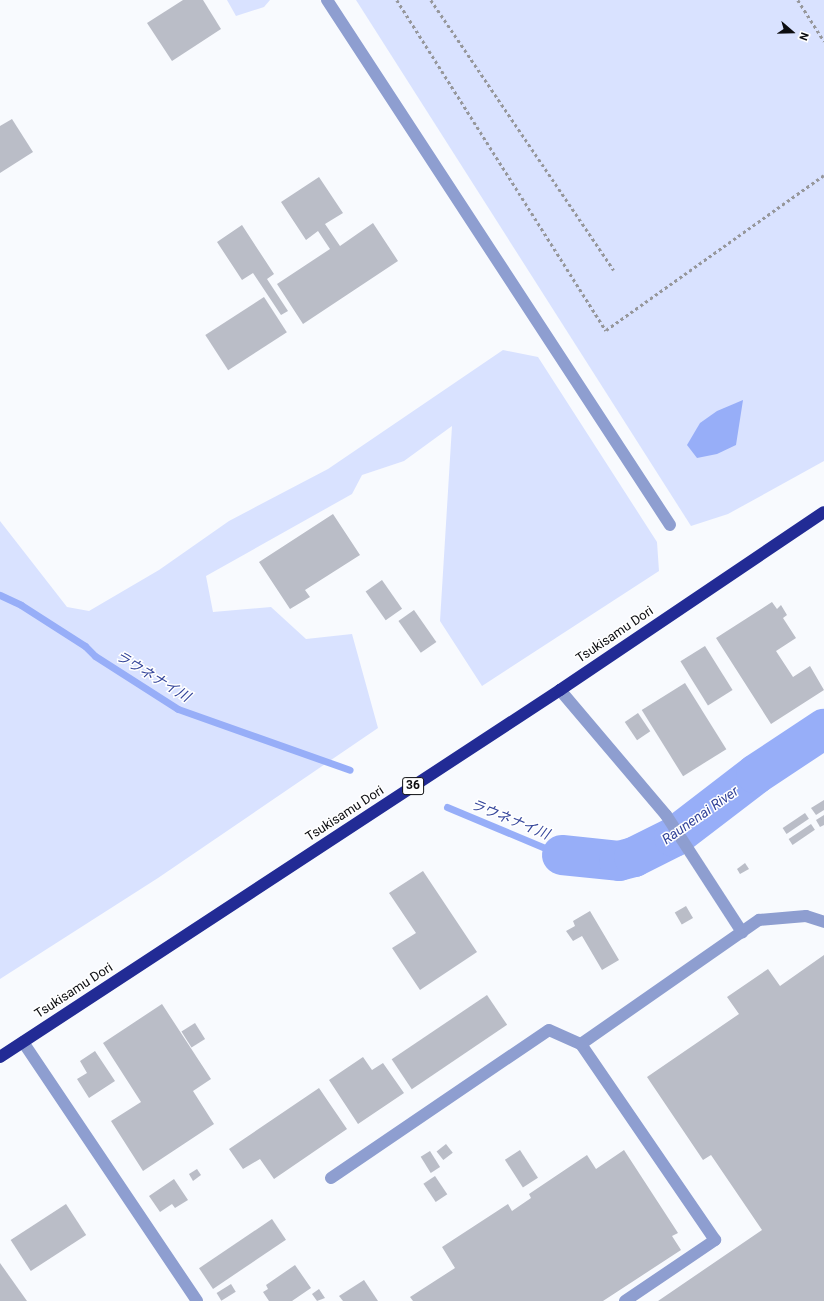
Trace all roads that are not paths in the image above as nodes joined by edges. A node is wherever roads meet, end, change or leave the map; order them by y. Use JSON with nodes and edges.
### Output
{"nodes":[{"id":1,"x":327,"y":0,"type":"edge"},
{"id":2,"x":824,"y":512,"type":"edge"},
{"id":3,"x":670,"y":525,"type":"dead end"},
{"id":4,"x":560,"y":690,"type":"junction"},
{"id":5,"x":824,"y":922,"type":"edge"},
{"id":6,"x":742,"y":932,"type":"junction"},
{"id":7,"x":23,"y":1042,"type":"junction"},
{"id":8,"x":581,"y":1044,"type":"junction"},
{"id":9,"x":0,"y":1057,"type":"edge"},
{"id":10,"x":331,"y":1178,"type":"dead end"},
{"id":11,"x":197,"y":1301,"type":"edge"},
{"id":12,"x":624,"y":1301,"type":"edge"}],
"edges":[{"from":1,"to":3,"type":"street"},
{"from":2,"to":4,"type":"highway","name":"Tsukisamu Dori","number":"36"},
{"from":4,"to":6,"type":"street"},
{"from":4,"to":7,"type":"highway","name":"Tsukisamu Dori","number":"36"},
{"from":5,"to":6,"type":"street"},
{"from":6,"to":8,"type":"street"},
{"from":7,"to":9,"type":"highway","name":"Tsukisamu Dori","number":"36"},
{"from":7,"to":11,"type":"street"},
{"from":8,"to":10,"type":"street"},
{"from":8,"to":12,"type":"street"}]}
